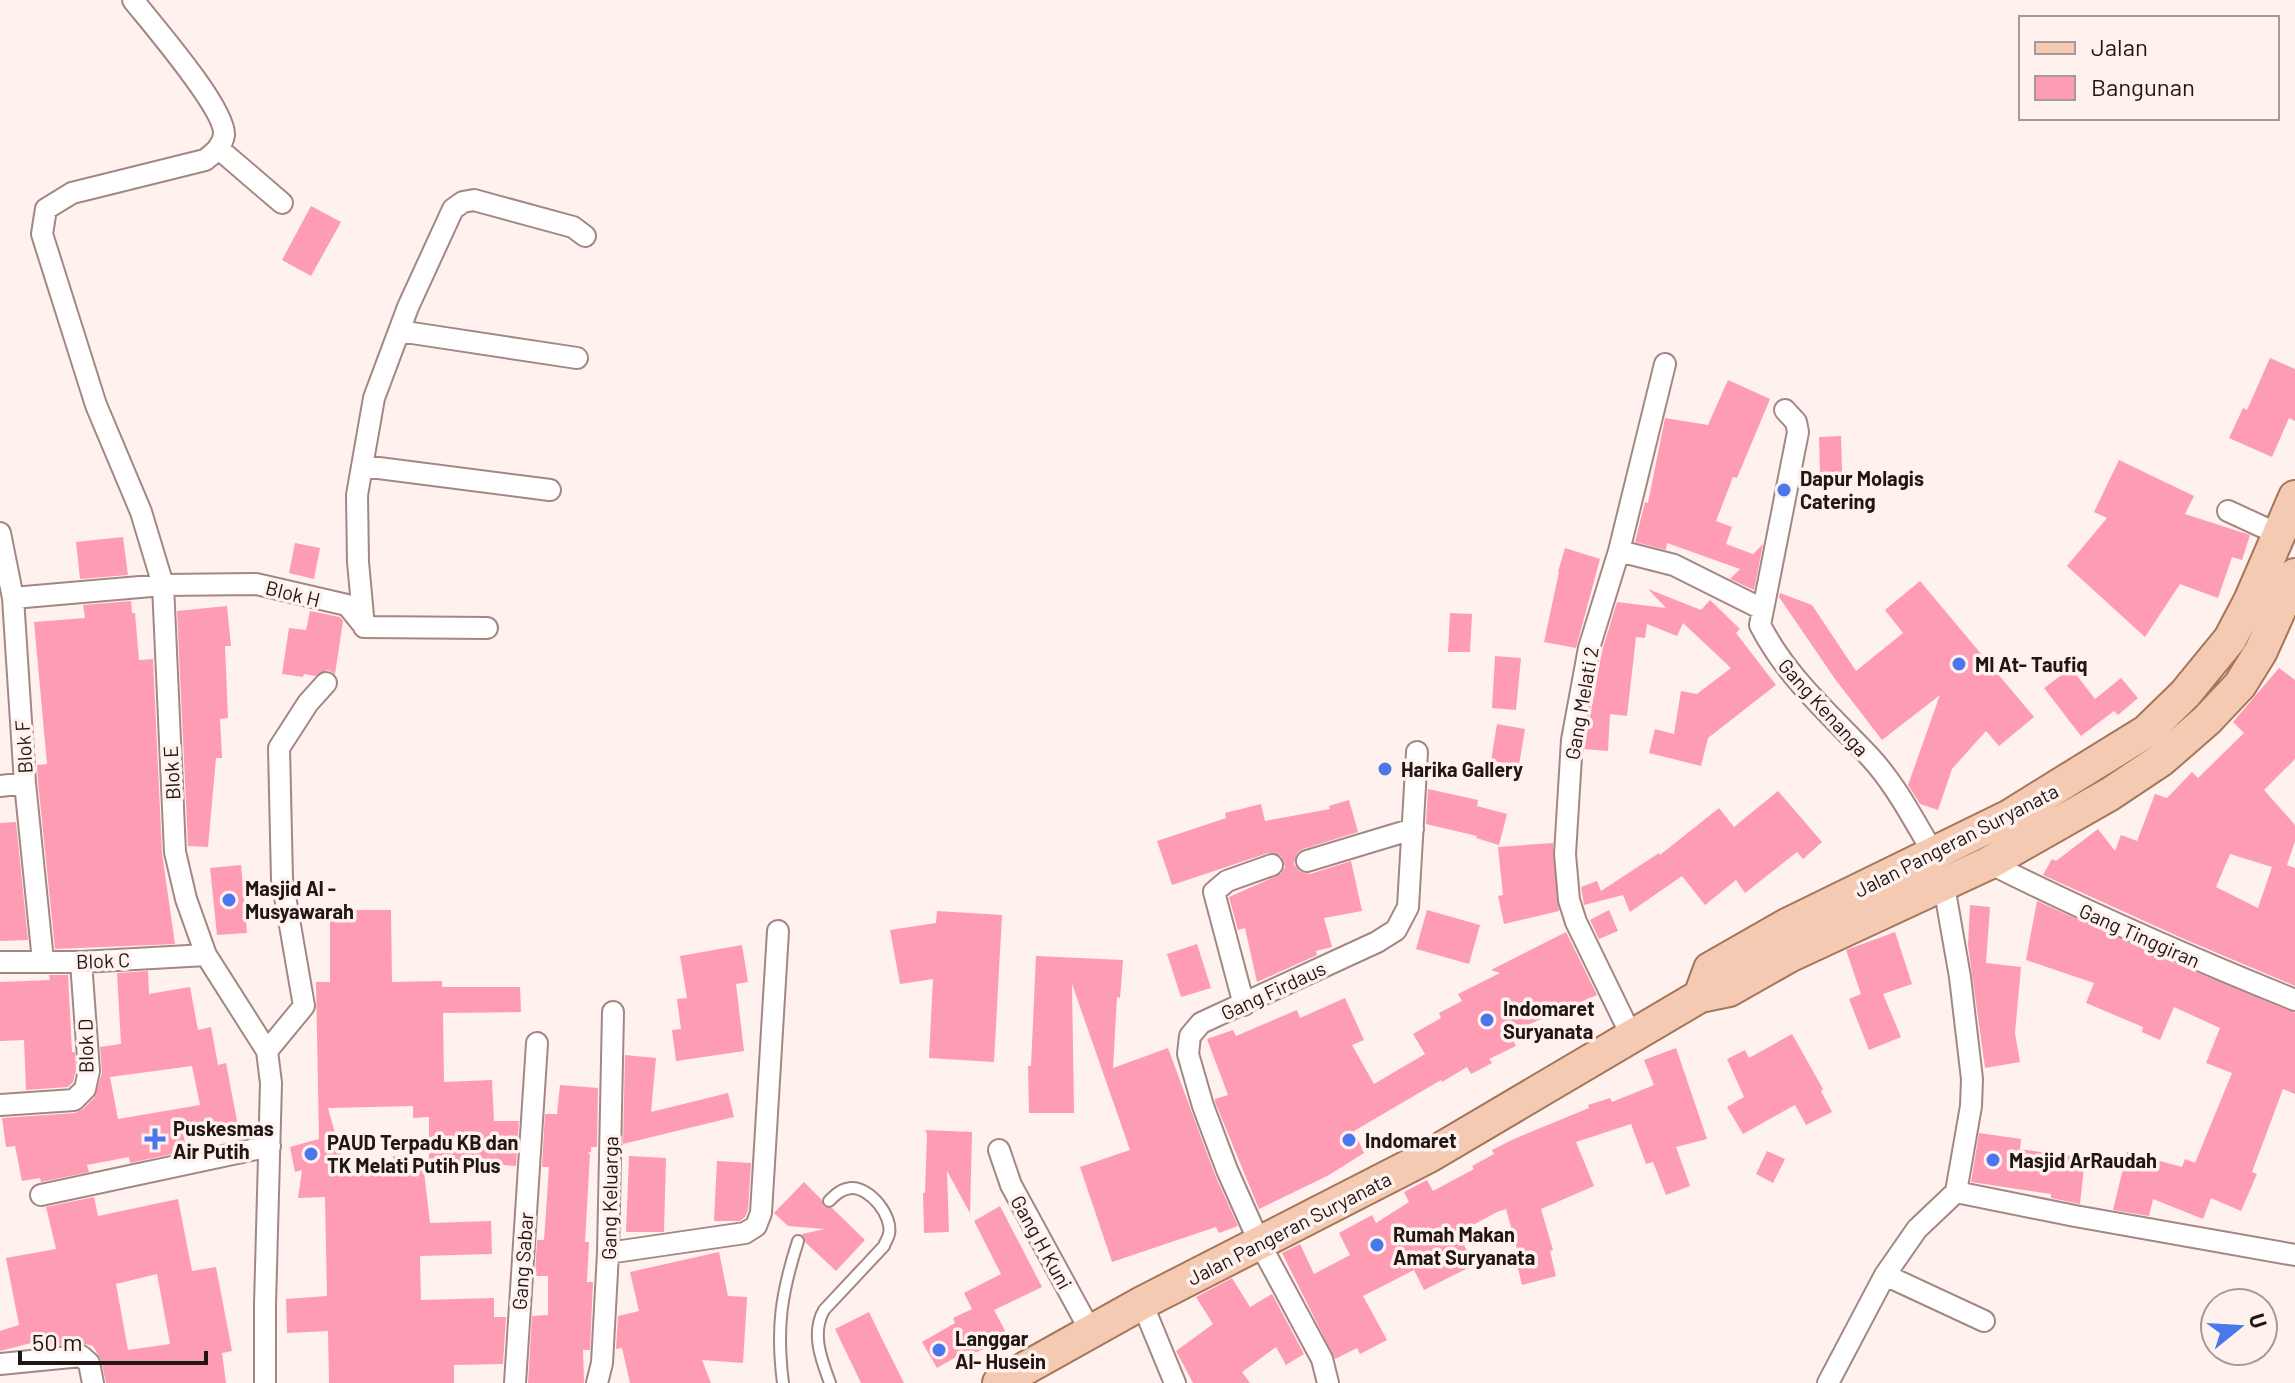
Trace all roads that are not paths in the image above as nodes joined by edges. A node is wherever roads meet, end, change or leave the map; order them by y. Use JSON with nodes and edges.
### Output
{"nodes":[{"id":1,"x":133,"y":0,"type":"edge"},
{"id":2,"x":219,"y":149,"type":"junction"},
{"id":3,"x":282,"y":203,"type":"dead end"},
{"id":4,"x":585,"y":236,"type":"dead end"},
{"id":5,"x":399,"y":331,"type":"junction"},
{"id":6,"x":577,"y":358,"type":"dead end"},
{"id":7,"x":1665,"y":364,"type":"dead end"},
{"id":8,"x":1785,"y":410,"type":"dead end"},
{"id":9,"x":363,"y":466,"type":"junction"},
{"id":10,"x":550,"y":490,"type":"dead end"},
{"id":11,"x":2295,"y":497,"type":"edge"},
{"id":12,"x":2228,"y":511,"type":"dead end"},
{"id":13,"x":0,"y":533,"type":"edge"},
{"id":14,"x":2278,"y":534,"type":"junction"},
{"id":15,"x":1619,"y":551,"type":"junction"},
{"id":16,"x":2295,"y":575,"type":"edge"},
{"id":17,"x":3,"y":577,"type":"edge"},
{"id":18,"x":163,"y":585,"type":"junction"},
{"id":19,"x":13,"y":598,"type":"junction"},
{"id":20,"x":1762,"y":609,"type":"junction"},
{"id":21,"x":364,"y":627,"type":"junction"},
{"id":22,"x":487,"y":628,"type":"dead end"},
{"id":23,"x":326,"y":683,"type":"dead end"},
{"id":24,"x":1417,"y":752,"type":"dead end"},
{"id":25,"x":25,"y":783,"type":"junction"},
{"id":26,"x":0,"y":786,"type":"edge"},
{"id":27,"x":1413,"y":829,"type":"junction"},
{"id":28,"x":1971,"y":836,"type":"junction"},
{"id":29,"x":1934,"y":854,"type":"junction"},
{"id":30,"x":1307,"y":861,"type":"dead end"},
{"id":31,"x":1989,"y":863,"type":"junction"},
{"id":32,"x":1272,"y":865,"type":"dead end"},
{"id":33,"x":1944,"y":886,"type":"junction"},
{"id":34,"x":778,"y":931,"type":"dead end"},
{"id":35,"x":206,"y":955,"type":"junction"},
{"id":36,"x":43,"y":961,"type":"junction"},
{"id":37,"x":0,"y":962,"type":"edge"},
{"id":38,"x":81,"y":962,"type":"junction"},
{"id":39,"x":1700,"y":996,"type":"junction"},
{"id":40,"x":2295,"y":1000,"type":"edge"},
{"id":41,"x":1244,"y":1005,"type":"junction"},
{"id":42,"x":613,"y":1012,"type":"dead end"},
{"id":43,"x":1632,"y":1037,"type":"junction"},
{"id":44,"x":537,"y":1043,"type":"dead end"},
{"id":45,"x":267,"y":1051,"type":"junction"},
{"id":46,"x":0,"y":1105,"type":"edge"},
{"id":47,"x":270,"y":1146,"type":"junction"},
{"id":48,"x":999,"y":1150,"type":"dead end"},
{"id":49,"x":1956,"y":1192,"type":"junction"},
{"id":50,"x":41,"y":1195,"type":"dead end"},
{"id":51,"x":829,"y":1201,"type":"dead end"},
{"id":52,"x":798,"y":1241,"type":"dead end"},
{"id":53,"x":1260,"y":1244,"type":"junction"},
{"id":54,"x":608,"y":1253,"type":"junction"},
{"id":55,"x":2295,"y":1255,"type":"edge"},
{"id":56,"x":1885,"y":1275,"type":"junction"},
{"id":57,"x":1142,"y":1303,"type":"junction"},
{"id":58,"x":1984,"y":1321,"type":"dead end"},
{"id":59,"x":1091,"y":1332,"type":"junction"},
{"id":60,"x":0,"y":1364,"type":"edge"},
{"id":61,"x":93,"y":1383,"type":"edge"},
{"id":62,"x":265,"y":1383,"type":"edge"},
{"id":63,"x":515,"y":1383,"type":"edge"},
{"id":64,"x":597,"y":1383,"type":"edge"},
{"id":65,"x":783,"y":1383,"type":"edge"},
{"id":66,"x":830,"y":1383,"type":"edge"},
{"id":67,"x":999,"y":1383,"type":"edge"},
{"id":68,"x":1175,"y":1383,"type":"edge"},
{"id":69,"x":1328,"y":1383,"type":"edge"},
{"id":70,"x":1828,"y":1383,"type":"edge"}],
"edges":[{"from":1,"to":2,"type":"street"},
{"from":2,"to":3,"type":"street"},
{"from":2,"to":18,"type":"street","name":"Blok E"},
{"from":4,"to":5,"type":"street"},
{"from":5,"to":6,"type":"street"},
{"from":5,"to":9,"type":"street"},
{"from":7,"to":15,"type":"street","name":"Gang Melati 2"},
{"from":8,"to":20,"type":"street","name":"Gang Kenanga"},
{"from":9,"to":10,"type":"street"},
{"from":9,"to":21,"type":"street"},
{"from":11,"to":14,"type":"main road","name":"Jalan Pangeran Suryanata"},
{"from":12,"to":14,"type":"street"},
{"from":13,"to":17,"type":"street","name":"Blok F"},
{"from":14,"to":28,"type":"main road","name":"Jalan Pangeran Suryanata"},
{"from":15,"to":20,"type":"street"},
{"from":15,"to":43,"type":"street","name":"Gang Melati 2"},
{"from":16,"to":31,"type":"main road","name":"Jalan Pangeran Suryanata"},
{"from":17,"to":19,"type":"street","name":"Blok F"},
{"from":18,"to":19,"type":"street","name":"Blok H"},
{"from":18,"to":21,"type":"street","name":"Blok H"},
{"from":18,"to":35,"type":"street","name":"Blok E"},
{"from":19,"to":25,"type":"street","name":"Blok F"},
{"from":20,"to":29,"type":"street","name":"Gang Kenanga"},
{"from":21,"to":22,"type":"street"},
{"from":23,"to":45,"type":"street"},
{"from":24,"to":27,"type":"street","name":"Gang Firdaus"},
{"from":25,"to":26,"type":"street"},
{"from":25,"to":36,"type":"street","name":"Blok F"},
{"from":27,"to":30,"type":"street"},
{"from":27,"to":41,"type":"street","name":"Gang Firdaus"},
{"from":28,"to":29,"type":"main road","name":"Jalan Pangeran Suryanata"},
{"from":28,"to":31,"type":"main road"},
{"from":29,"to":39,"type":"main road","name":"Jalan Pangeran Suryanata"},
{"from":31,"to":33,"type":"main road","name":"Jalan Pangeran Suryanata"},
{"from":31,"to":40,"type":"street","name":"Gang Tinggiran"},
{"from":32,"to":41,"type":"street"},
{"from":33,"to":39,"type":"main road","name":"Jalan Pangeran Suryanata"},
{"from":33,"to":49,"type":"street"},
{"from":34,"to":54,"type":"street"},
{"from":35,"to":38,"type":"street","name":"Blok C"},
{"from":35,"to":45,"type":"street","name":"Blok E"},
{"from":36,"to":37,"type":"street","name":"Blok C"},
{"from":36,"to":38,"type":"street","name":"Blok C"},
{"from":38,"to":46,"type":"street","name":"Blok D"},
{"from":39,"to":43,"type":"main road","name":"Jalan Pangeran Suryanata"},
{"from":41,"to":53,"type":"street","name":"Gang Firdaus"},
{"from":42,"to":54,"type":"street","name":"Gang Keluarga"},
{"from":43,"to":53,"type":"main road","name":"Jalan Pangeran Suryanata"},
{"from":44,"to":63,"type":"street","name":"Gang Sabar"},
{"from":45,"to":47,"type":"street"},
{"from":47,"to":50,"type":"street"},
{"from":47,"to":62,"type":"street"},
{"from":48,"to":59,"type":"street","name":"Gang H Kuni"},
{"from":49,"to":55,"type":"street"},
{"from":49,"to":56,"type":"street"},
{"from":51,"to":66,"type":"lane"},
{"from":52,"to":65,"type":"lane"},
{"from":53,"to":57,"type":"main road","name":"Jalan Pangeran Suryanata"},
{"from":53,"to":69,"type":"street","name":"Gang Firdaus"},
{"from":54,"to":64,"type":"street","name":"Gang Keluarga"},
{"from":56,"to":58,"type":"street"},
{"from":56,"to":70,"type":"street"},
{"from":57,"to":59,"type":"main road","name":"Jalan Pangeran Suryanata"},
{"from":57,"to":68,"type":"street"},
{"from":59,"to":67,"type":"main road","name":"Jalan Pangeran Suryanata"},
{"from":60,"to":61,"type":"street"}]}
